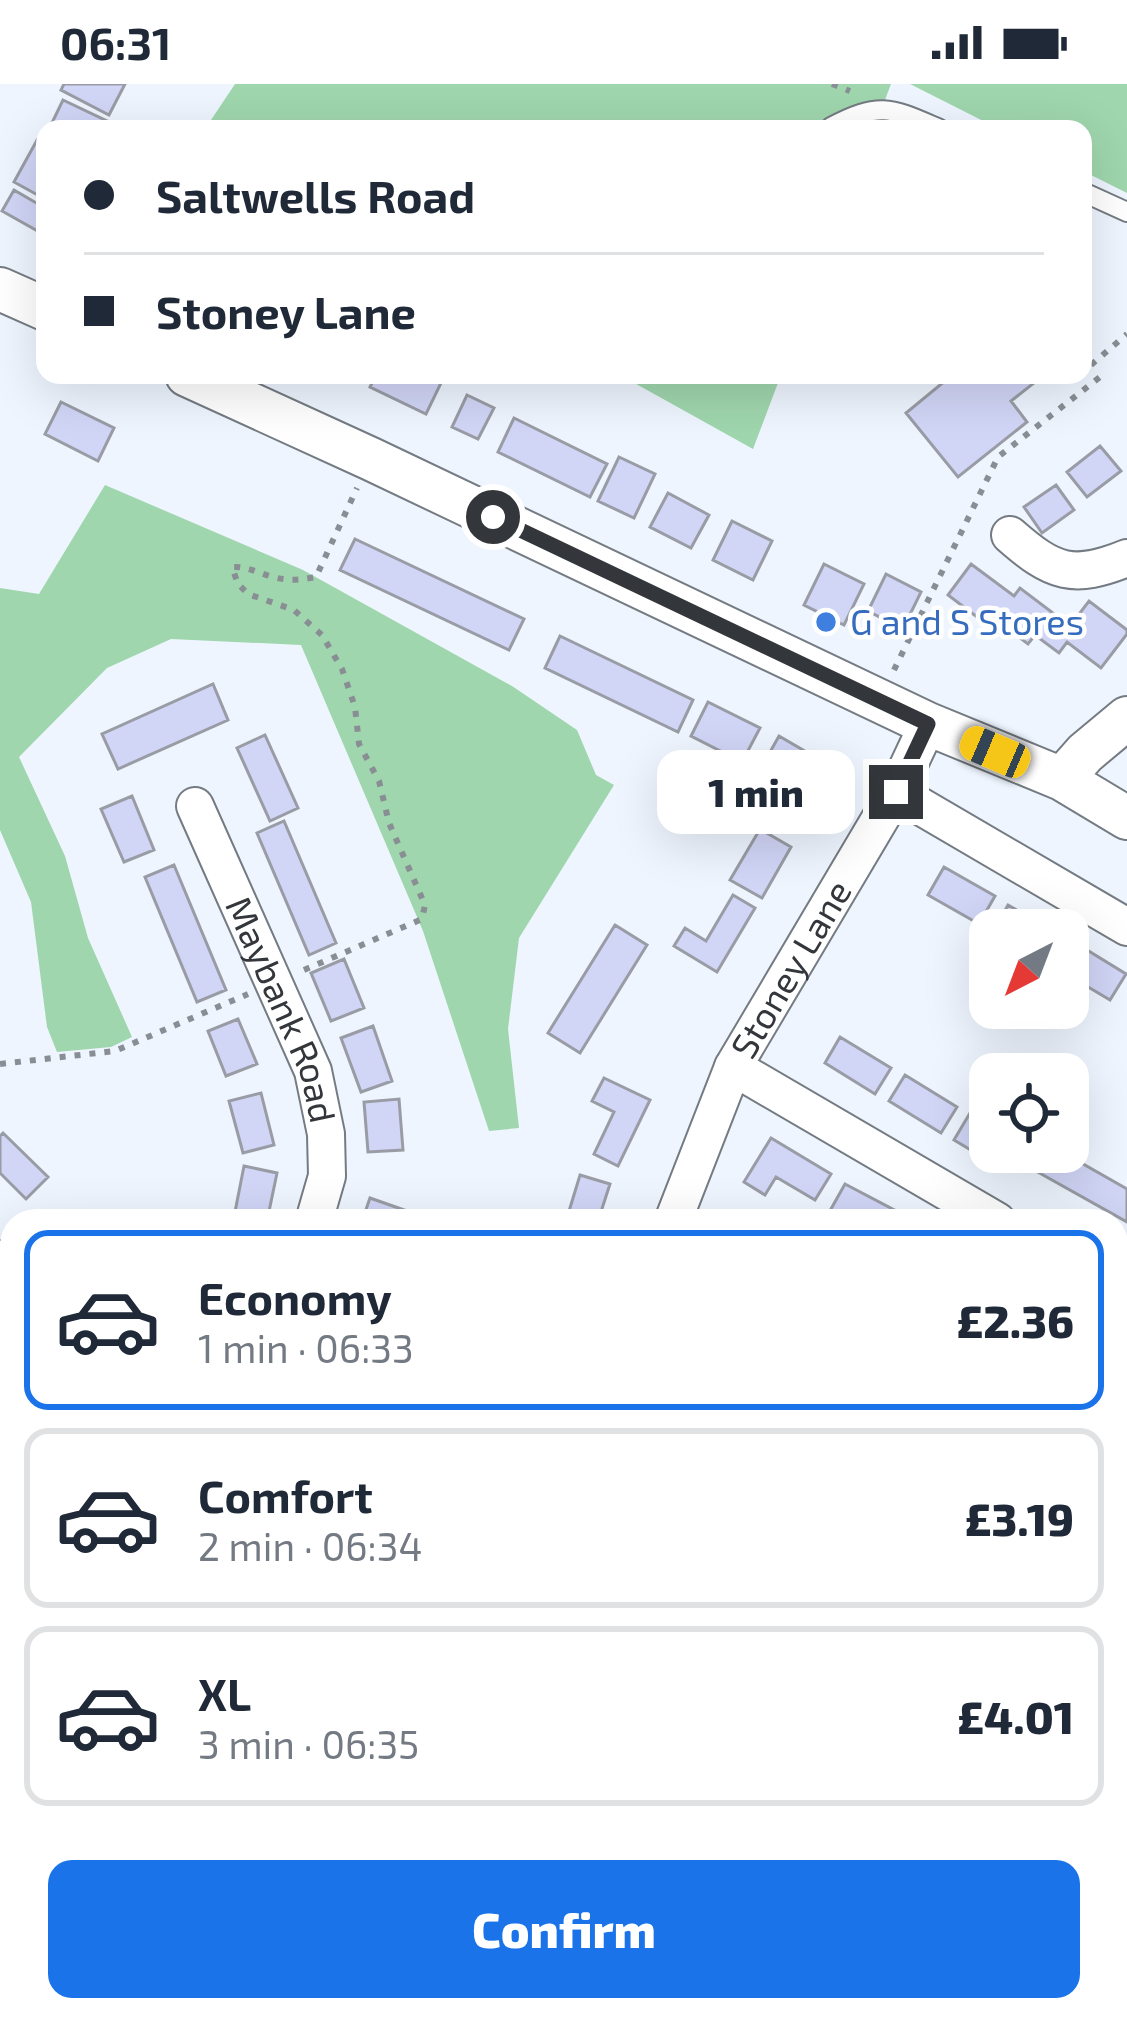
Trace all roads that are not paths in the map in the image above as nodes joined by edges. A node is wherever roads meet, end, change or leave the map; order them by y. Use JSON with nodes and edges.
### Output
{"nodes":[{"id":1,"x":845,"y":120,"type":"edge"},
{"id":2,"x":920,"y":120,"type":"edge"},
{"id":3,"x":1092,"y":196,"type":"edge"},
{"id":4,"x":1127,"y":212,"type":"edge"},
{"id":5,"x":0,"y":289,"type":"edge"},
{"id":6,"x":36,"y":305,"type":"edge"},
{"id":7,"x":207,"y":384,"type":"edge"},
{"id":8,"x":1010,"y":536,"type":"dead end"},
{"id":9,"x":1127,"y":558,"type":"edge"},
{"id":10,"x":1127,"y":718,"type":"edge"},
{"id":11,"x":928,"y":724,"type":"junction"},
{"id":12,"x":1062,"y":779,"type":"junction"},
{"id":13,"x":896,"y":792,"type":"junction"},
{"id":14,"x":195,"y":806,"type":"dead end"},
{"id":15,"x":1127,"y":818,"type":"edge"},
{"id":16,"x":1127,"y":927,"type":"edge"},
{"id":17,"x":733,"y":1067,"type":"junction"},
{"id":18,"x":317,"y":1209,"type":"edge"},
{"id":19,"x":678,"y":1209,"type":"edge"},
{"id":20,"x":976,"y":1209,"type":"edge"}],
"edges":[{"from":1,"to":2,"type":"lane"},
{"from":3,"to":4,"type":"lane"},
{"from":5,"to":6,"type":"street"},
{"from":7,"to":11,"type":"street"},
{"from":8,"to":9,"type":"street"},
{"from":10,"to":12,"type":"street"},
{"from":11,"to":12,"type":"street"},
{"from":11,"to":13,"type":"street","name":"Stoney Lane"},
{"from":12,"to":15,"type":"street"},
{"from":13,"to":16,"type":"street"},
{"from":13,"to":17,"type":"street","name":"Stoney Lane"},
{"from":14,"to":18,"type":"street","name":"Maybank Road"},
{"from":17,"to":19,"type":"street","name":"Stoney Lane"},
{"from":17,"to":20,"type":"street"}]}
